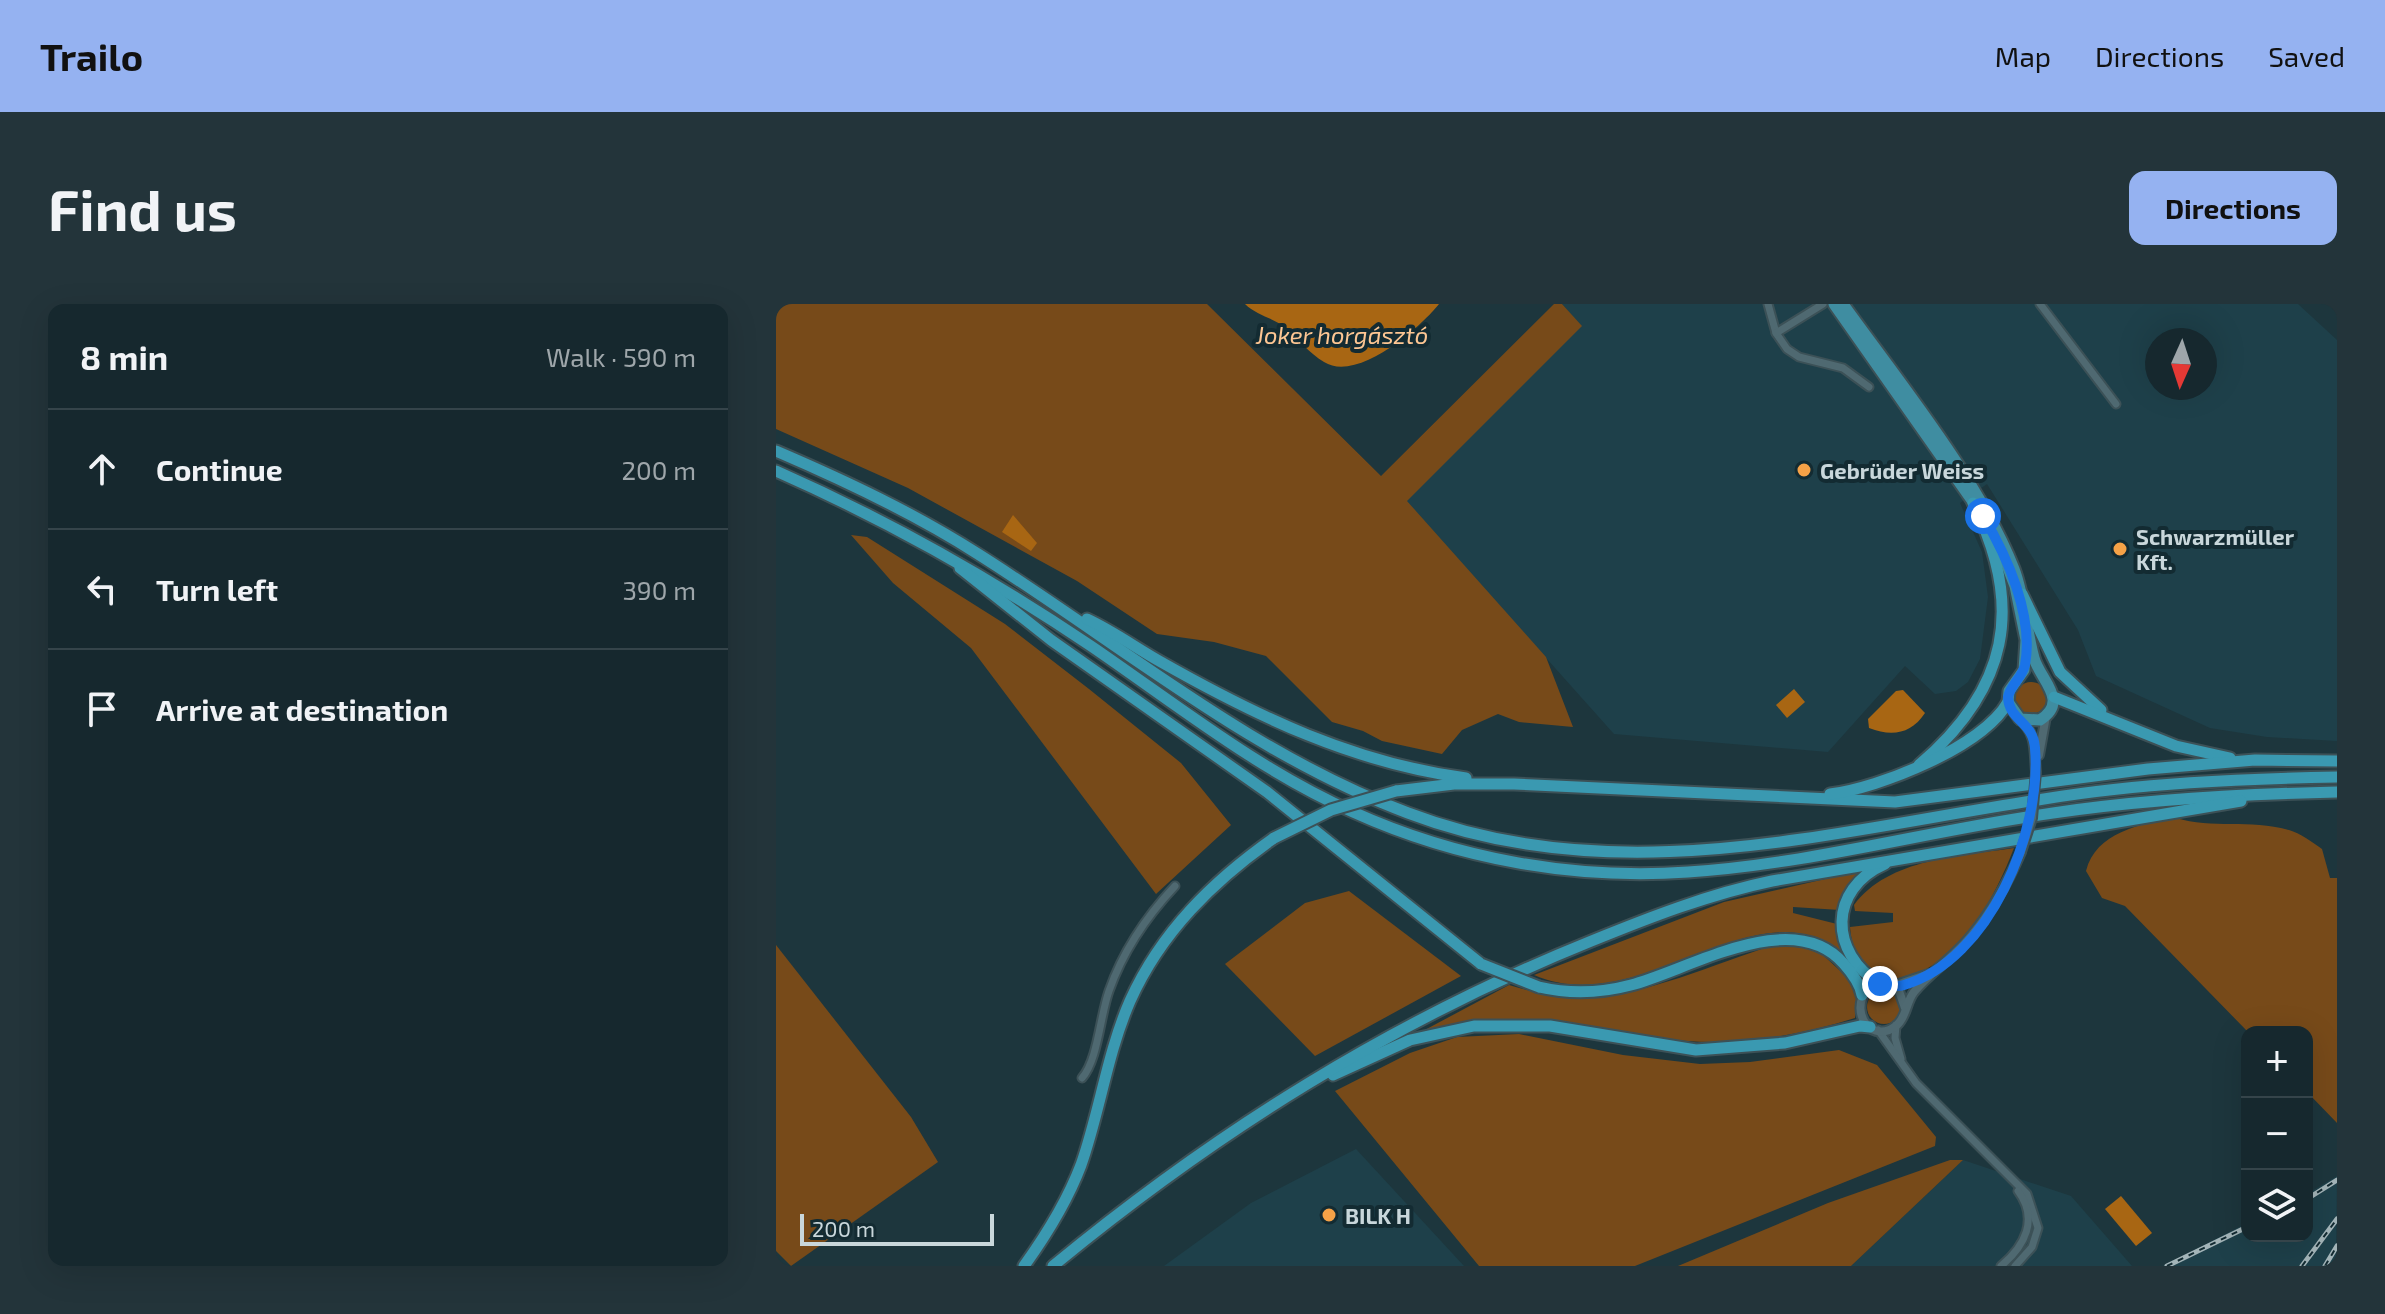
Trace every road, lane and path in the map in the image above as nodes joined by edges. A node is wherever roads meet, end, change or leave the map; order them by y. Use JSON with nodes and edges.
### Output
{"nodes":[{"id":1,"x":1768,"y":304,"type":"edge"},
{"id":2,"x":1823,"y":304,"type":"edge"},
{"id":3,"x":1834,"y":304,"type":"edge"},
{"id":4,"x":1843,"y":304,"type":"edge"},
{"id":5,"x":2040,"y":304,"type":"edge"},
{"id":6,"x":1776,"y":333,"type":"junction"},
{"id":7,"x":1869,"y":387,"type":"dead end"},
{"id":8,"x":2116,"y":404,"type":"dead end"},
{"id":9,"x":776,"y":451,"type":"edge"},
{"id":10,"x":776,"y":471,"type":"edge"},
{"id":11,"x":1973,"y":503,"type":"junction"},
{"id":12,"x":942,"y":551,"type":"junction"},
{"id":13,"x":2022,"y":594,"type":"junction"},
{"id":14,"x":1053,"y":603,"type":"junction"},
{"id":15,"x":2020,"y":678,"type":"junction"},
{"id":16,"x":2043,"y":679,"type":"junction"},
{"id":17,"x":2054,"y":697,"type":"junction"},
{"id":18,"x":2008,"y":702,"type":"junction"},
{"id":19,"x":2046,"y":716,"type":"junction"},
{"id":20,"x":2109,"y":717,"type":"junction"},
{"id":21,"x":2020,"y":719,"type":"junction"},
{"id":22,"x":2255,"y":760,"type":"junction"},
{"id":23,"x":2337,"y":761,"type":"edge"},
{"id":24,"x":1919,"y":765,"type":"junction"},
{"id":25,"x":2036,"y":772,"type":"junction"},
{"id":26,"x":2337,"y":777,"type":"edge"},
{"id":27,"x":1514,"y":784,"type":"junction"},
{"id":28,"x":2337,"y":792,"type":"edge"},
{"id":29,"x":2265,"y":794,"type":"junction"},
{"id":30,"x":1793,"y":798,"type":"junction"},
{"id":31,"x":1908,"y":855,"type":"junction"},
{"id":32,"x":1175,"y":886,"type":"dead end"},
{"id":33,"x":1933,"y":972,"type":"junction"},
{"id":34,"x":1880,"y":984,"type":"junction"},
{"id":35,"x":1893,"y":986,"type":"junction"},
{"id":36,"x":1862,"y":995,"type":"junction"},
{"id":37,"x":1905,"y":1008,"type":"junction"},
{"id":38,"x":1896,"y":1025,"type":"junction"},
{"id":39,"x":1874,"y":1029,"type":"junction"},
{"id":40,"x":1905,"y":1069,"type":"junction"},
{"id":41,"x":1082,"y":1078,"type":"dead end"},
{"id":42,"x":1291,"y":1090,"type":"junction"},
{"id":43,"x":2008,"y":1176,"type":"junction"},
{"id":44,"x":1024,"y":1266,"type":"edge"},
{"id":45,"x":1053,"y":1266,"type":"edge"},
{"id":46,"x":2001,"y":1266,"type":"edge"},
{"id":47,"x":2015,"y":1266,"type":"edge"}],
"edges":[{"from":1,"to":6,"type":"street"},
{"from":2,"to":6,"type":"street"},
{"from":3,"to":11,"type":"main road"},
{"from":4,"to":13,"type":"main road"},
{"from":5,"to":8,"type":"street"},
{"from":6,"to":7,"type":"street"},
{"from":9,"to":14,"type":"highway"},
{"from":10,"to":12,"type":"highway"},
{"from":11,"to":15,"type":"main road"},
{"from":11,"to":24,"type":"highway"},
{"from":12,"to":29,"type":"highway"},
{"from":12,"to":36,"type":"highway","bridge":true},
{"from":13,"to":16,"type":"main road"},
{"from":13,"to":20,"type":"highway"},
{"from":14,"to":26,"type":"highway"},
{"from":14,"to":27,"type":"highway"},
{"from":15,"to":16,"type":"main road"},
{"from":15,"to":18,"type":"main road"},
{"from":16,"to":17,"type":"main road"},
{"from":17,"to":19,"type":"main road"},
{"from":17,"to":20,"type":"highway"},
{"from":18,"to":21,"type":"main road"},
{"from":18,"to":24,"type":"highway"},
{"from":19,"to":21,"type":"main road"},
{"from":19,"to":25,"type":"street"},
{"from":20,"to":22,"type":"highway"},
{"from":21,"to":25,"type":"street"},
{"from":22,"to":23,"type":"highway"},
{"from":22,"to":30,"type":"highway"},
{"from":24,"to":30,"type":"highway"},
{"from":25,"to":33,"type":"street","bridge":true},
{"from":27,"to":30,"type":"highway"},
{"from":27,"to":44,"type":"highway","bridge":true},
{"from":28,"to":29,"type":"highway"},
{"from":29,"to":31,"type":"highway"},
{"from":31,"to":34,"type":"highway"},
{"from":31,"to":42,"type":"highway"},
{"from":32,"to":41,"type":"street"},
{"from":33,"to":35,"type":"street"},
{"from":33,"to":37,"type":"street"},
{"from":34,"to":35,"type":"street"},
{"from":34,"to":36,"type":"street"},
{"from":35,"to":37,"type":"street"},
{"from":36,"to":39,"type":"street"},
{"from":37,"to":38,"type":"street"},
{"from":38,"to":39,"type":"street"},
{"from":38,"to":40,"type":"street"},
{"from":39,"to":40,"type":"street"},
{"from":39,"to":42,"type":"highway"},
{"from":40,"to":43,"type":"street"},
{"from":42,"to":45,"type":"highway"},
{"from":43,"to":46,"type":"street"},
{"from":43,"to":47,"type":"street"}]}
